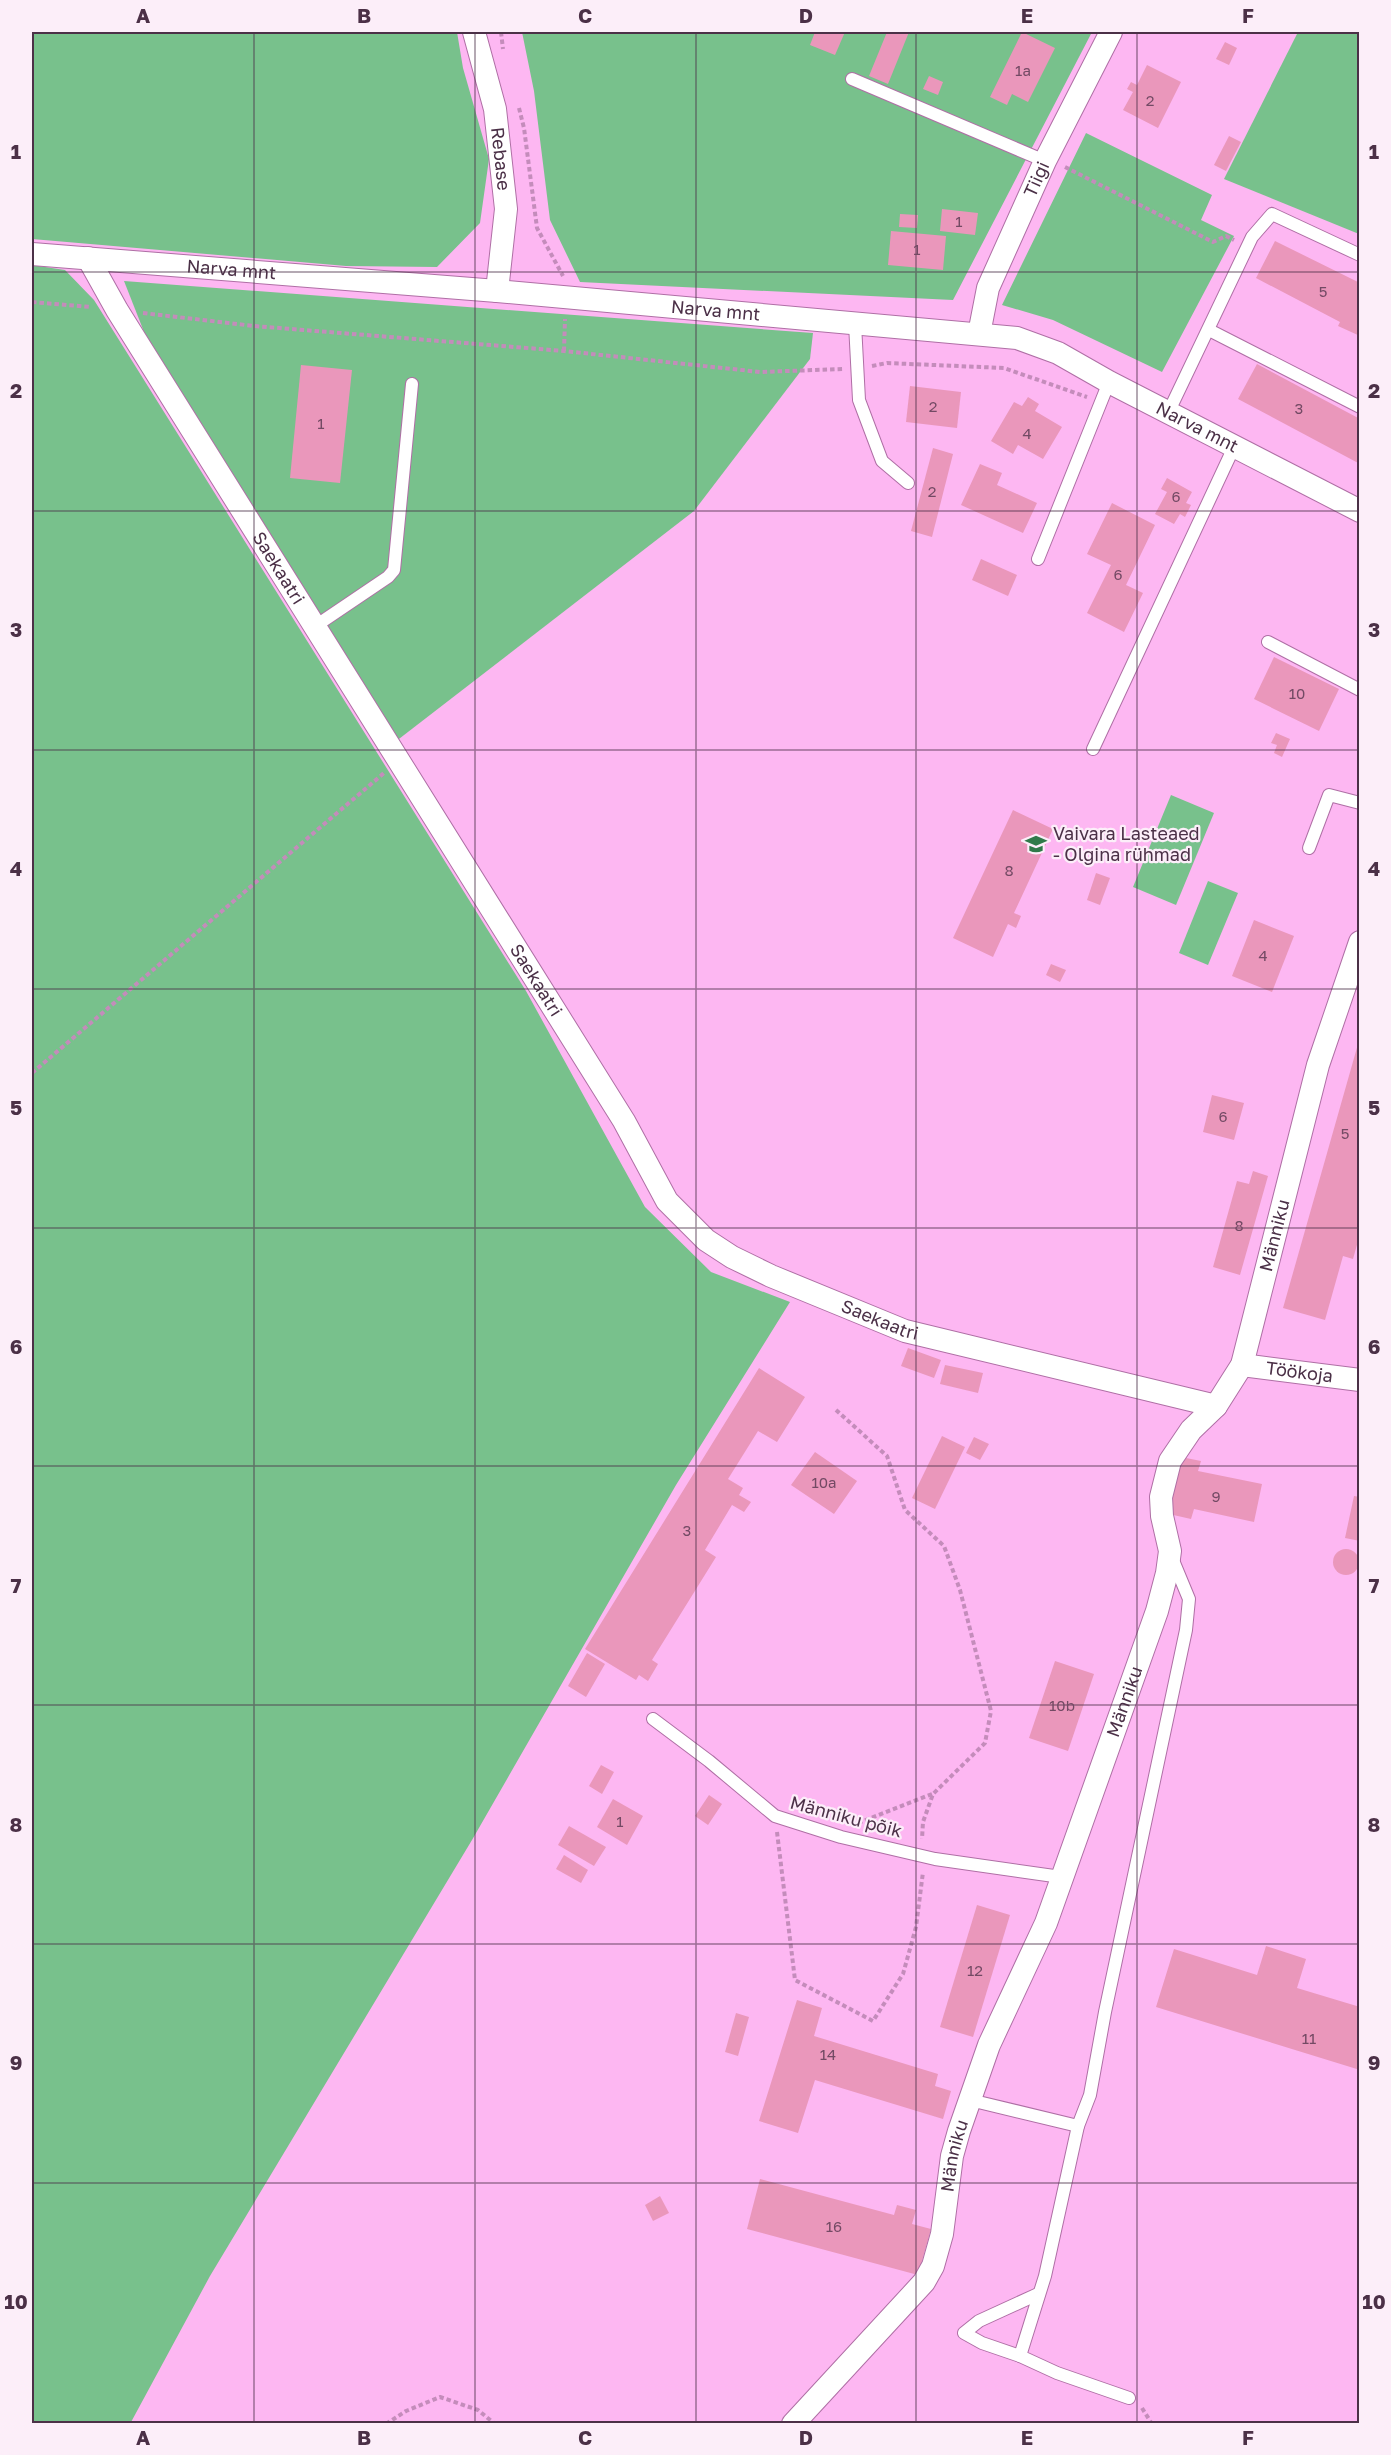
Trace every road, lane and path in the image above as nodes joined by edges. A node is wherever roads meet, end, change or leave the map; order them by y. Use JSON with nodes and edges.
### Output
{"nodes":[{"id":1,"x":474,"y":32,"type":"edge"},
{"id":2,"x":501,"y":32,"type":"edge"},
{"id":3,"x":1111,"y":32,"type":"edge"},
{"id":4,"x":506,"y":59,"type":"dead end"},
{"id":5,"x":852,"y":79,"type":"dead end"},
{"id":6,"x":518,"y":105,"type":"dead end"},
{"id":7,"x":1046,"y":160,"type":"junction"},
{"id":8,"x":1248,"y":246,"type":"junction"},
{"id":9,"x":32,"y":254,"type":"edge"},
{"id":10,"x":1359,"y":255,"type":"edge"},
{"id":11,"x":88,"y":258,"type":"junction"},
{"id":12,"x":496,"y":291,"type":"junction"},
{"id":13,"x":566,"y":297,"type":"junction"},
{"id":14,"x":32,"y":303,"type":"edge"},
{"id":15,"x":117,"y":310,"type":"junction"},
{"id":16,"x":855,"y":324,"type":"junction"},
{"id":17,"x":1209,"y":330,"type":"junction"},
{"id":18,"x":979,"y":334,"type":"junction"},
{"id":19,"x":564,"y":351,"type":"junction"},
{"id":20,"x":856,"y":368,"type":"junction"},
{"id":21,"x":412,"y":384,"type":"dead end"},
{"id":22,"x":1105,"y":392,"type":"junction"},
{"id":23,"x":1359,"y":407,"type":"edge"},
{"id":24,"x":1169,"y":411,"type":"junction"},
{"id":25,"x":1234,"y":447,"type":"junction"},
{"id":26,"x":908,"y":483,"type":"dead end"},
{"id":27,"x":1359,"y":511,"type":"edge"},
{"id":28,"x":1038,"y":559,"type":"dead end"},
{"id":29,"x":314,"y":627,"type":"junction"},
{"id":30,"x":1268,"y":642,"type":"dead end"},
{"id":31,"x":1359,"y":690,"type":"edge"},
{"id":32,"x":1093,"y":749,"type":"dead end"},
{"id":33,"x":398,"y":761,"type":"junction"},
{"id":34,"x":1359,"y":803,"type":"edge"},
{"id":35,"x":1309,"y":848,"type":"dead end"},
{"id":36,"x":1359,"y":945,"type":"edge"},
{"id":37,"x":32,"y":1073,"type":"edge"},
{"id":38,"x":1242,"y":1365,"type":"junction"},
{"id":39,"x":1359,"y":1380,"type":"edge"},
{"id":40,"x":1216,"y":1406,"type":"junction"},
{"id":41,"x":836,"y":1410,"type":"dead end"},
{"id":42,"x":1170,"y":1551,"type":"junction"},
{"id":43,"x":653,"y":1719,"type":"dead end"},
{"id":44,"x":933,"y":1794,"type":"junction"},
{"id":45,"x":775,"y":1816,"type":"junction"},
{"id":46,"x":816,"y":1829,"type":"junction"},
{"id":47,"x":927,"y":1857,"type":"junction"},
{"id":48,"x":1062,"y":1876,"type":"junction"},
{"id":49,"x":970,"y":2100,"type":"junction"},
{"id":50,"x":1078,"y":2126,"type":"junction"},
{"id":51,"x":1038,"y":2294,"type":"junction"},
{"id":52,"x":1020,"y":2356,"type":"junction"},
{"id":53,"x":1129,"y":2398,"type":"dead end"},
{"id":54,"x":386,"y":2424,"type":"edge"},
{"id":55,"x":495,"y":2424,"type":"edge"},
{"id":56,"x":793,"y":2424,"type":"edge"}],
"edges":[{"from":1,"to":12,"type":"street","name":"Rebase"},
{"from":2,"to":4,"type":"path"},
{"from":3,"to":7,"type":"street","name":"Tiigi"},
{"from":5,"to":7,"type":"lane"},
{"from":6,"to":13,"type":"path"},
{"from":7,"to":8,"type":"path"},
{"from":7,"to":18,"type":"street","name":"Tiigi"},
{"from":8,"to":10,"type":"lane"},
{"from":8,"to":17,"type":"lane"},
{"from":9,"to":11,"type":"street","name":"Narva mnt"},
{"from":11,"to":12,"type":"street","name":"Narva mnt"},
{"from":11,"to":15,"type":"street","name":"Saekaatri"},
{"from":12,"to":13,"type":"street","name":"Narva mnt"},
{"from":13,"to":16,"type":"street","name":"Narva mnt"},
{"from":13,"to":19,"type":"path"},
{"from":14,"to":15,"type":"path"},
{"from":15,"to":19,"type":"path"},
{"from":15,"to":29,"type":"street","name":"Saekaatri"},
{"from":16,"to":18,"type":"street","name":"Narva mnt"},
{"from":16,"to":20,"type":"lane"},
{"from":17,"to":23,"type":"lane"},
{"from":17,"to":24,"type":"lane"},
{"from":18,"to":22,"type":"street","name":"Narva mnt"},
{"from":19,"to":20,"type":"path"},
{"from":20,"to":22,"type":"path"},
{"from":20,"to":26,"type":"lane"},
{"from":21,"to":29,"type":"lane"},
{"from":22,"to":24,"type":"street","name":"Narva mnt"},
{"from":22,"to":28,"type":"lane"},
{"from":24,"to":25,"type":"street","name":"Narva mnt"},
{"from":25,"to":27,"type":"street","name":"Narva mnt"},
{"from":25,"to":32,"type":"lane"},
{"from":29,"to":33,"type":"street","name":"Saekaatri"},
{"from":30,"to":31,"type":"lane"},
{"from":33,"to":37,"type":"path"},
{"from":33,"to":40,"type":"street","name":"Saekaatri"},
{"from":34,"to":35,"type":"lane"},
{"from":36,"to":38,"type":"street","name":"Männiku"},
{"from":38,"to":39,"type":"street","name":"Töökoja"},
{"from":38,"to":40,"type":"street","name":"Männiku"},
{"from":40,"to":42,"type":"street","name":"Männiku"},
{"from":41,"to":44,"type":"path"},
{"from":42,"to":48,"type":"street","name":"Männiku"},
{"from":42,"to":50,"type":"lane"},
{"from":43,"to":45,"type":"lane","name":"Männiku põik"},
{"from":44,"to":46,"type":"path"},
{"from":44,"to":47,"type":"path"},
{"from":45,"to":46,"type":"lane","name":"Männiku põik"},
{"from":45,"to":47,"type":"path"},
{"from":46,"to":47,"type":"lane","name":"Männiku põik"},
{"from":47,"to":48,"type":"lane","name":"Männiku põik"},
{"from":48,"to":49,"type":"street","name":"Männiku"},
{"from":49,"to":50,"type":"lane"},
{"from":49,"to":56,"type":"street","name":"Männiku"},
{"from":50,"to":51,"type":"lane"},
{"from":51,"to":52,"type":"lane"},
{"from":51,"to":52,"type":"lane"},
{"from":52,"to":53,"type":"lane"},
{"from":54,"to":55,"type":"path"}]}
